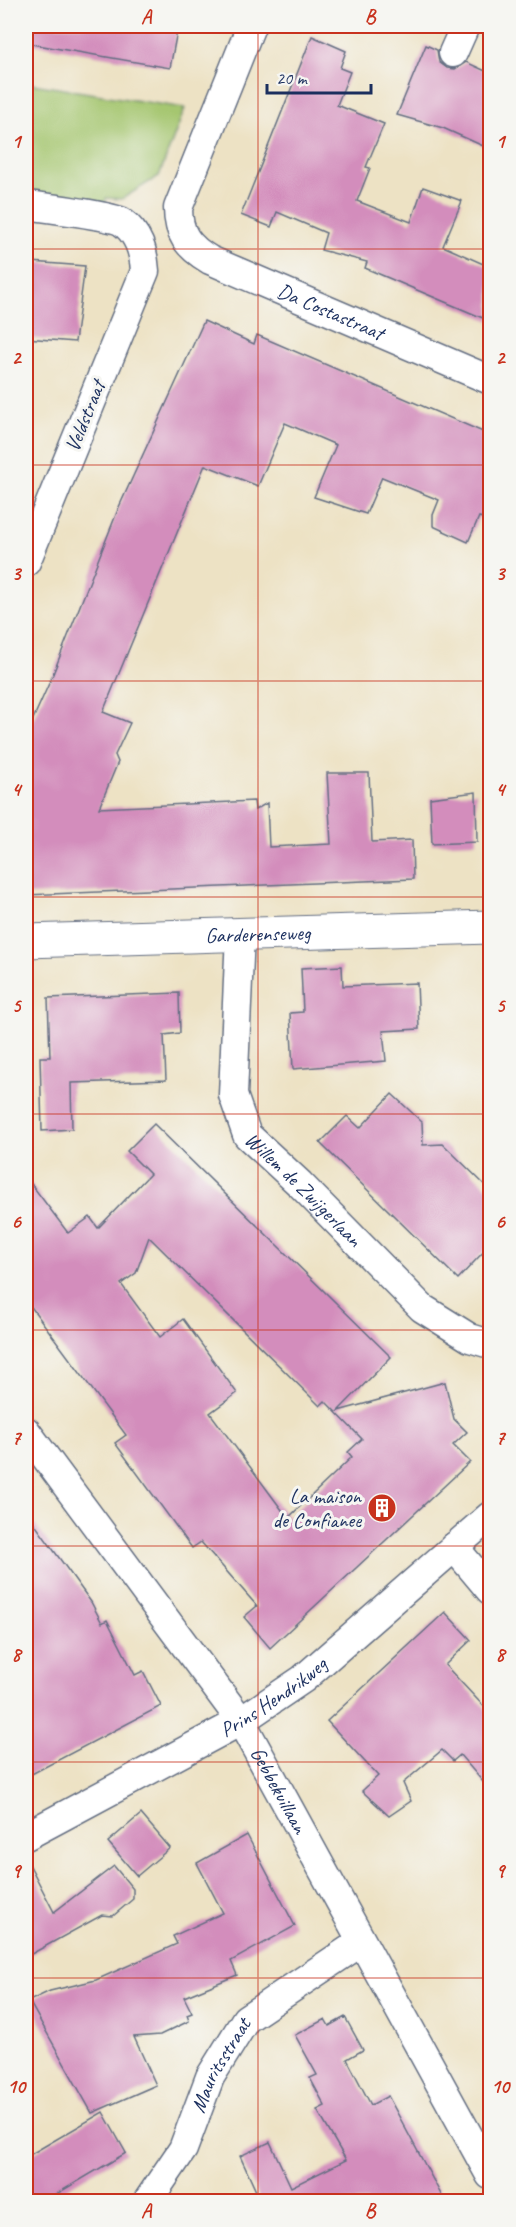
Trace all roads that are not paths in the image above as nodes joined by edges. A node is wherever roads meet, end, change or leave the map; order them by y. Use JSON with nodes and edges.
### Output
{"nodes":[{"id":1,"x":251,"y":26,"type":"edge"},
{"id":2,"x":465,"y":26,"type":"edge"},
{"id":3,"x":453,"y":53,"type":"dead end"},
{"id":4,"x":26,"y":204,"type":"edge"},
{"id":5,"x":490,"y":380,"type":"edge"},
{"id":6,"x":26,"y":562,"type":"edge"},
{"id":7,"x":490,"y":927,"type":"edge"},
{"id":8,"x":240,"y":934,"type":"junction"},
{"id":9,"x":26,"y":942,"type":"edge"},
{"id":10,"x":490,"y":1344,"type":"edge"},
{"id":11,"x":26,"y":1431,"type":"edge"},
{"id":12,"x":490,"y":1516,"type":"edge"},
{"id":13,"x":454,"y":1547,"type":"junction"},
{"id":14,"x":490,"y":1590,"type":"edge"},
{"id":15,"x":241,"y":1721,"type":"junction"},
{"id":16,"x":26,"y":1836,"type":"edge"},
{"id":17,"x":361,"y":1942,"type":"junction"},
{"id":18,"x":490,"y":2175,"type":"edge"},
{"id":19,"x":147,"y":2202,"type":"edge"}],
"edges":[{"from":1,"to":5,"type":"street","name":"Da Costastraat"},
{"from":2,"to":3,"type":"street"},
{"from":4,"to":6,"type":"street","name":"Veldstraat"},
{"from":7,"to":8,"type":"main road","name":"Garderenseweg"},
{"from":8,"to":9,"type":"main road","name":"Garderenseweg"},
{"from":8,"to":10,"type":"street","name":"Willem de Zwijgerlaan"},
{"from":11,"to":15,"type":"street","name":"Gebbekuillaan"},
{"from":12,"to":13,"type":"street","name":"Prins Hendrikweg"},
{"from":13,"to":14,"type":"street"},
{"from":13,"to":15,"type":"street","name":"Prins Hendrikweg"},
{"from":15,"to":16,"type":"street","name":"Prins Hendrikweg"},
{"from":15,"to":17,"type":"street","name":"Gebbekuillaan"},
{"from":17,"to":18,"type":"street","name":"Gebbekuillaan"},
{"from":17,"to":19,"type":"street","name":"Mauritsstraat"}]}
